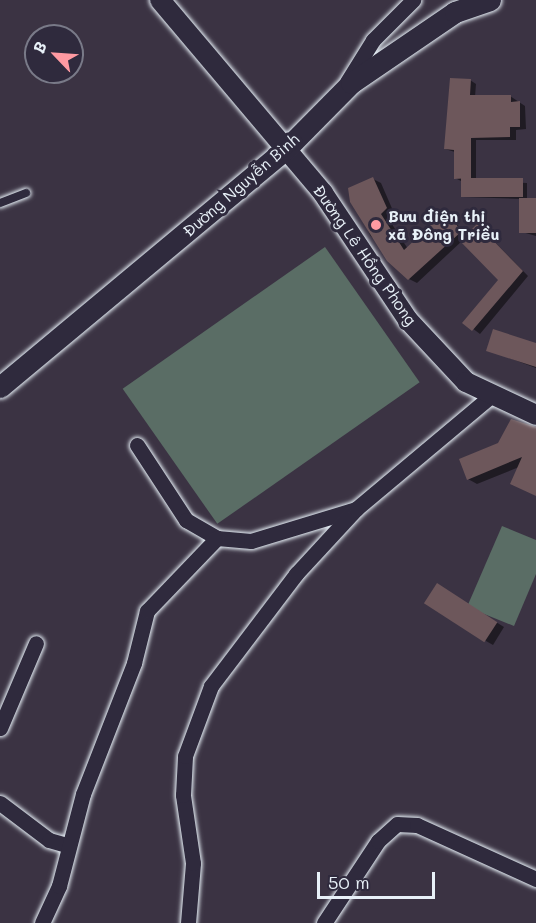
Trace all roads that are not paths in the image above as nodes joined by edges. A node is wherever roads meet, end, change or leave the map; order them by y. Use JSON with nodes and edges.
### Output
{"nodes":[{"id":1,"x":160,"y":0,"type":"edge"},
{"id":2,"x":413,"y":0,"type":"edge"},
{"id":3,"x":490,"y":0,"type":"edge"},
{"id":4,"x":341,"y":93,"type":"junction"},
{"id":5,"x":286,"y":149,"type":"junction"},
{"id":6,"x":26,"y":193,"type":"dead end"},
{"id":7,"x":0,"y":203,"type":"edge"},
{"id":8,"x":0,"y":387,"type":"edge"},
{"id":9,"x":492,"y":395,"type":"junction"},
{"id":10,"x":536,"y":415,"type":"edge"},
{"id":11,"x":136,"y":445,"type":"dead end"},
{"id":12,"x":356,"y":509,"type":"junction"},
{"id":13,"x":217,"y":538,"type":"junction"},
{"id":14,"x":36,"y":643,"type":"dead end"},
{"id":15,"x":0,"y":728,"type":"edge"},
{"id":16,"x":0,"y":802,"type":"edge"},
{"id":17,"x":67,"y":845,"type":"junction"},
{"id":18,"x":536,"y":879,"type":"edge"},
{"id":19,"x":42,"y":923,"type":"edge"},
{"id":20,"x":188,"y":923,"type":"edge"},
{"id":21,"x":324,"y":923,"type":"edge"}],
"edges":[{"from":1,"to":5,"type":"street","name":"Đường Lê Hồng Phong"},
{"from":2,"to":4,"type":"street"},
{"from":3,"to":4,"type":"main road","name":"Đường Nguyễn Bình"},
{"from":4,"to":5,"type":"main road","name":"Đường Nguyễn Bình"},
{"from":5,"to":8,"type":"main road","name":"Đường Nguyễn Bình"},
{"from":5,"to":9,"type":"street","name":"Đường Lê Hồng Phong"},
{"from":6,"to":7,"type":"lane"},
{"from":9,"to":10,"type":"street","name":"Đường Lê Hồng Phong"},
{"from":9,"to":12,"type":"street"},
{"from":11,"to":13,"type":"street"},
{"from":12,"to":13,"type":"street"},
{"from":12,"to":20,"type":"street"},
{"from":13,"to":17,"type":"street"},
{"from":14,"to":15,"type":"street"},
{"from":16,"to":17,"type":"street"},
{"from":17,"to":19,"type":"street"},
{"from":18,"to":21,"type":"street"}]}
